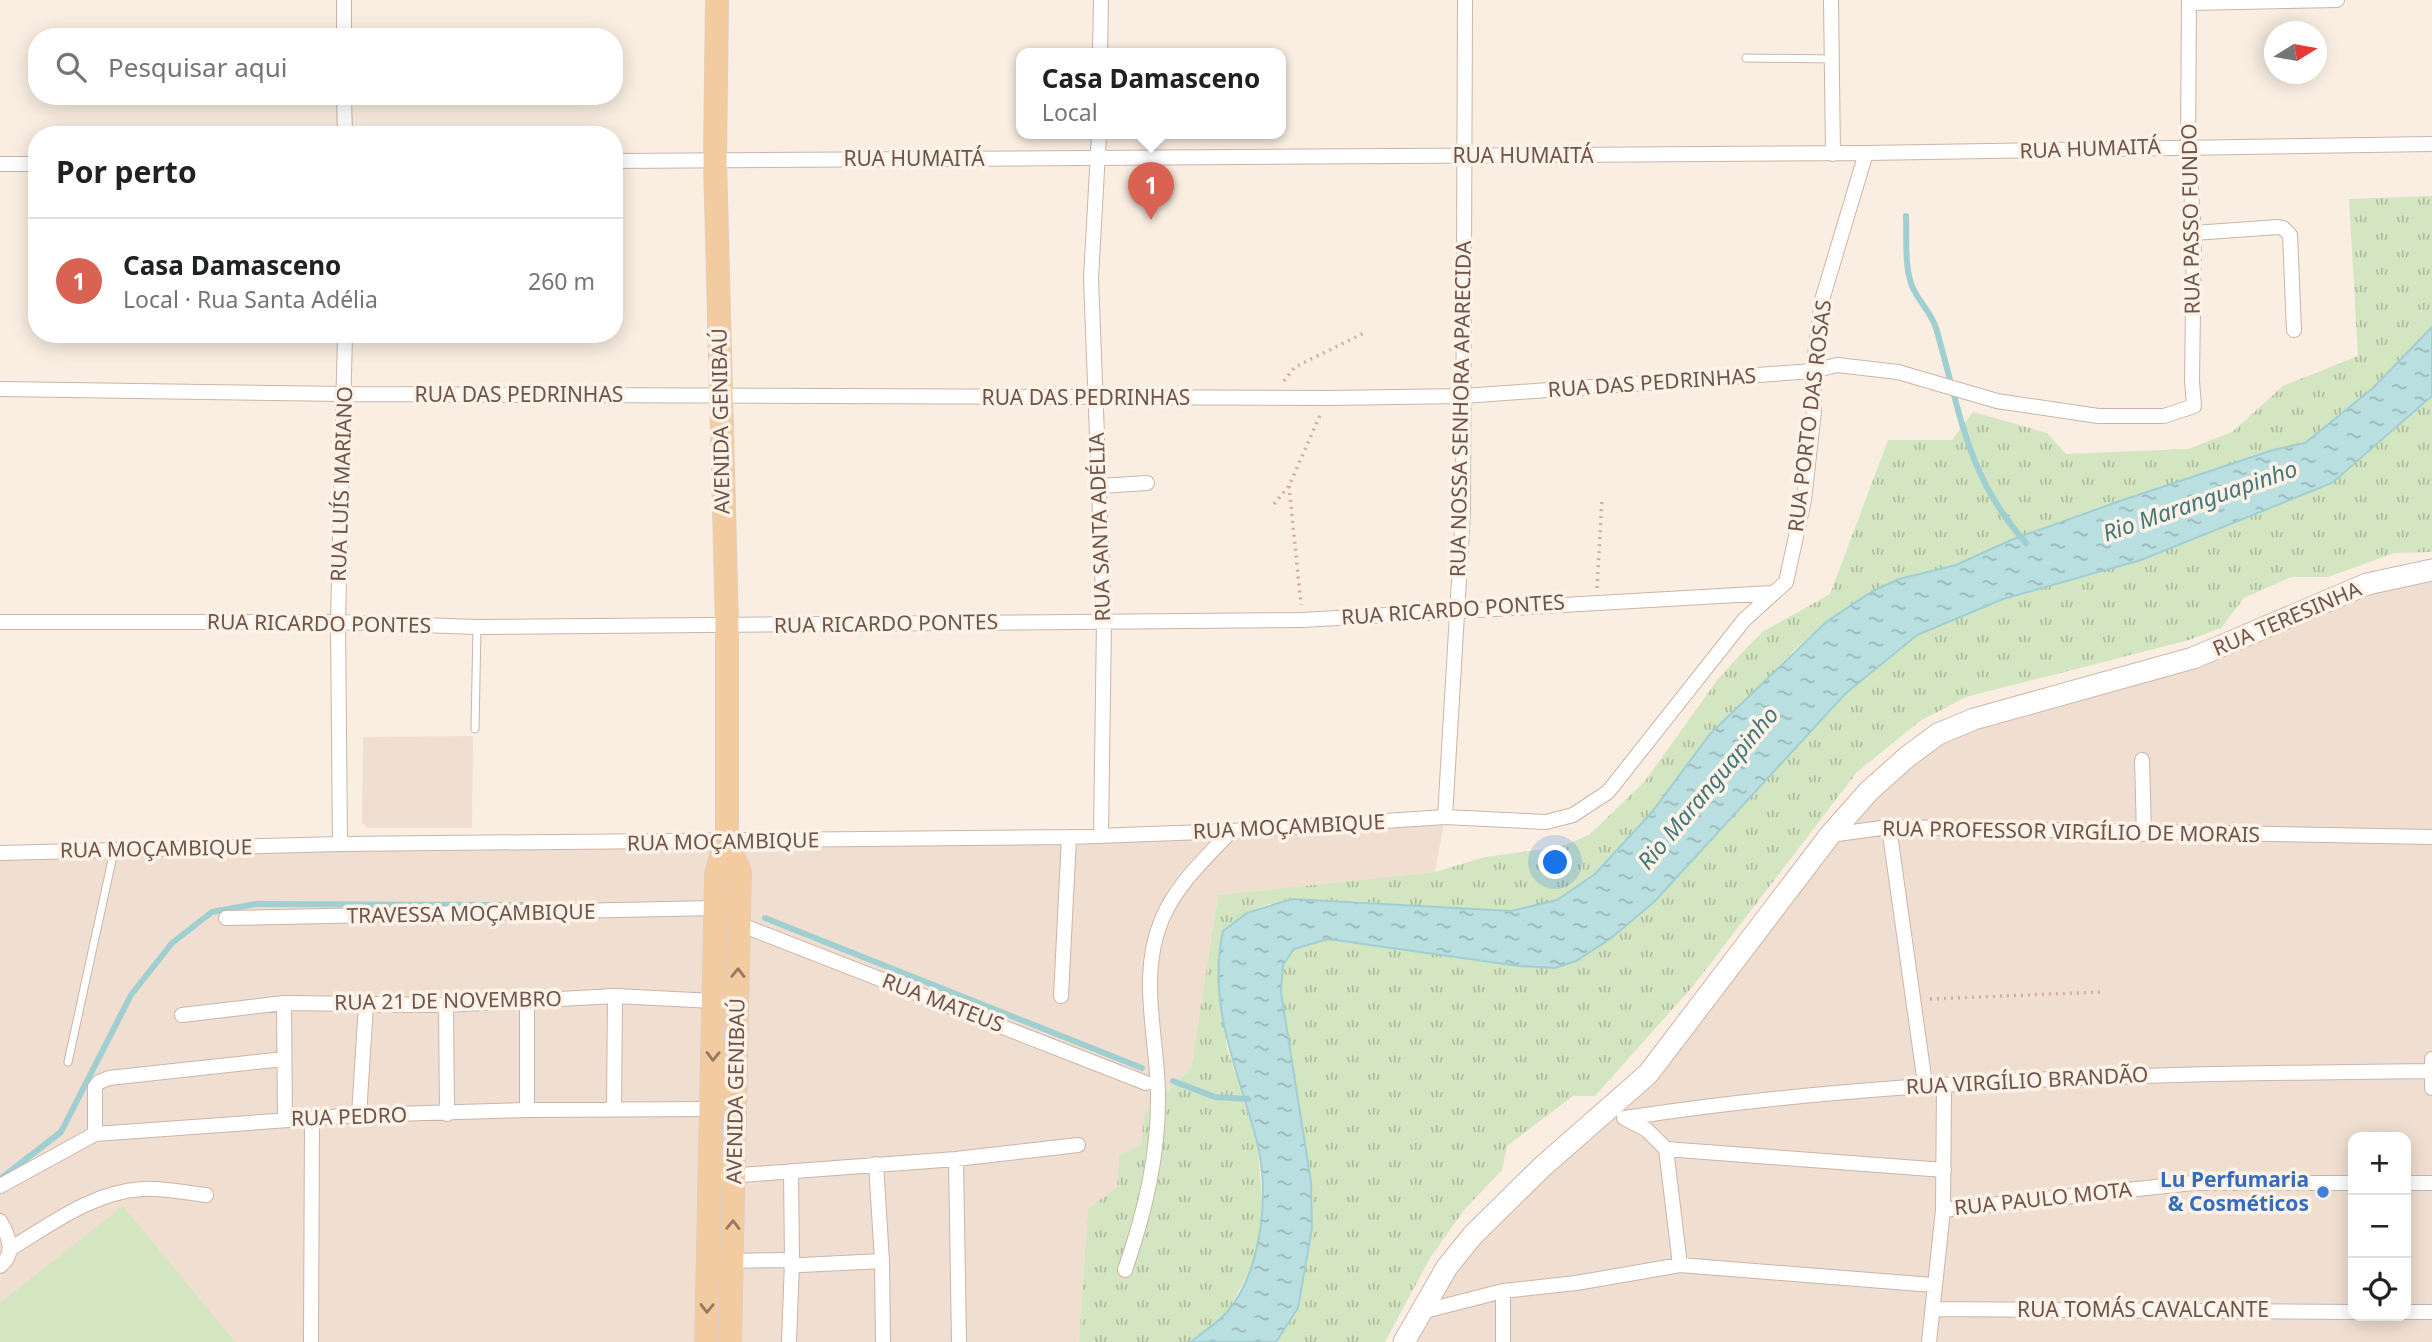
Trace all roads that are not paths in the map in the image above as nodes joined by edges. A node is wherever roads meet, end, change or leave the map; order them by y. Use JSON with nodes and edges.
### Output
{"nodes":[{"id":1,"x":344,"y":0,"type":"edge"},
{"id":2,"x":717,"y":0,"type":"edge"},
{"id":3,"x":1101,"y":0,"type":"edge"},
{"id":4,"x":1465,"y":0,"type":"edge"},
{"id":5,"x":1831,"y":0,"type":"edge"},
{"id":6,"x":2337,"y":0,"type":"edge"},
{"id":7,"x":2189,"y":1,"type":"edge"},
{"id":8,"x":344,"y":28,"type":"edge"},
{"id":9,"x":1100,"y":48,"type":"edge"},
{"id":10,"x":1746,"y":58,"type":"dead end"},
{"id":11,"x":1834,"y":59,"type":"junction"},
{"id":12,"x":344,"y":105,"type":"edge"},
{"id":13,"x":345,"y":126,"type":"edge"},
{"id":14,"x":1098,"y":139,"type":"edge"},
{"id":15,"x":2432,"y":144,"type":"edge"},
{"id":16,"x":2188,"y":146,"type":"junction"},
{"id":17,"x":1866,"y":153,"type":"junction"},
{"id":18,"x":1833,"y":154,"type":"junction"},
{"id":19,"x":1465,"y":157,"type":"junction"},
{"id":20,"x":1098,"y":158,"type":"junction"},
{"id":21,"x":716,"y":160,"type":"junction"},
{"id":22,"x":623,"y":161,"type":"edge"},
{"id":23,"x":0,"y":164,"type":"edge"},
{"id":24,"x":28,"y":164,"type":"edge"},
{"id":25,"x":2194,"y":233,"type":"junction"},
{"id":26,"x":2294,"y":330,"type":"dead end"},
{"id":27,"x":345,"y":343,"type":"edge"},
{"id":28,"x":1813,"y":371,"type":"junction"},
{"id":29,"x":0,"y":389,"type":"edge"},
{"id":30,"x":345,"y":394,"type":"junction"},
{"id":31,"x":720,"y":396,"type":"junction"},
{"id":32,"x":1464,"y":396,"type":"junction"},
{"id":33,"x":1093,"y":397,"type":"junction"},
{"id":34,"x":2164,"y":416,"type":"joint"},
{"id":35,"x":1147,"y":484,"type":"dead end"},
{"id":36,"x":1100,"y":486,"type":"junction"},
{"id":37,"x":2432,"y":570,"type":"edge"},
{"id":38,"x":1772,"y":593,"type":"junction"},
{"id":39,"x":1457,"y":611,"type":"junction"},
{"id":40,"x":1104,"y":621,"type":"junction"},
{"id":41,"x":0,"y":622,"type":"edge"},
{"id":42,"x":338,"y":622,"type":"junction"},
{"id":43,"x":727,"y":626,"type":"junction"},
{"id":44,"x":477,"y":627,"type":"junction"},
{"id":45,"x":475,"y":729,"type":"dead end"},
{"id":46,"x":2142,"y":760,"type":"dead end"},
{"id":47,"x":1445,"y":817,"type":"junction"},
{"id":48,"x":1889,"y":827,"type":"junction"},
{"id":49,"x":1231,"y":831,"type":"junction"},
{"id":50,"x":2144,"y":834,"type":"junction"},
{"id":51,"x":1830,"y":835,"type":"junction"},
{"id":52,"x":1101,"y":836,"type":"junction"},
{"id":53,"x":1069,"y":837,"type":"junction"},
{"id":54,"x":2432,"y":837,"type":"edge"},
{"id":55,"x":727,"y":842,"type":"junction"},
{"id":56,"x":340,"y":844,"type":"junction"},
{"id":57,"x":114,"y":850,"type":"junction"},
{"id":58,"x":0,"y":853,"type":"edge"},
{"id":59,"x":715,"y":908,"type":"junction"},
{"id":60,"x":226,"y":918,"type":"dead end"},
{"id":61,"x":739,"y":924,"type":"junction"},
{"id":62,"x":615,"y":996,"type":"junction"},
{"id":63,"x":1061,"y":996,"type":"dead end"},
{"id":64,"x":527,"y":1000,"type":"junction"},
{"id":65,"x":714,"y":1001,"type":"junction"},
{"id":66,"x":284,"y":1003,"type":"junction"},
{"id":67,"x":366,"y":1005,"type":"junction"},
{"id":68,"x":446,"y":1005,"type":"junction"},
{"id":69,"x":182,"y":1015,"type":"dead end"},
{"id":70,"x":284,"y":1059,"type":"junction"},
{"id":71,"x":2432,"y":1059,"type":"edge"},
{"id":72,"x":68,"y":1062,"type":"dead end"},
{"id":73,"x":2432,"y":1071,"type":"edge"},
{"id":74,"x":1146,"y":1083,"type":"dead end"},
{"id":75,"x":1925,"y":1084,"type":"junction"},
{"id":76,"x":1944,"y":1086,"type":"junction"},
{"id":77,"x":2432,"y":1088,"type":"edge"},
{"id":78,"x":614,"y":1108,"type":"junction"},
{"id":79,"x":712,"y":1109,"type":"junction"},
{"id":80,"x":527,"y":1110,"type":"junction"},
{"id":81,"x":447,"y":1114,"type":"junction"},
{"id":82,"x":359,"y":1115,"type":"junction"},
{"id":83,"x":1625,"y":1118,"type":"junction"},
{"id":84,"x":285,"y":1119,"type":"junction"},
{"id":85,"x":312,"y":1119,"type":"junction"},
{"id":86,"x":1595,"y":1120,"type":"junction"},
{"id":87,"x":95,"y":1134,"type":"junction"},
{"id":88,"x":1078,"y":1145,"type":"dead end"},
{"id":89,"x":1666,"y":1149,"type":"junction"},
{"id":90,"x":956,"y":1159,"type":"junction"},
{"id":91,"x":876,"y":1164,"type":"junction"},
{"id":92,"x":1944,"y":1170,"type":"junction"},
{"id":93,"x":791,"y":1171,"type":"junction"},
{"id":94,"x":734,"y":1175,"type":"junction"},
{"id":95,"x":710,"y":1177,"type":"junction"},
{"id":96,"x":2348,"y":1183,"type":"edge"},
{"id":97,"x":2411,"y":1183,"type":"edge"},
{"id":98,"x":2432,"y":1184,"type":"edge"},
{"id":99,"x":0,"y":1186,"type":"edge"},
{"id":100,"x":206,"y":1195,"type":"dead end"},
{"id":101,"x":1943,"y":1210,"type":"junction"},
{"id":102,"x":0,"y":1221,"type":"edge"},
{"id":103,"x":10,"y":1249,"type":"junction"},
{"id":104,"x":732,"y":1261,"type":"junction"},
{"id":105,"x":792,"y":1261,"type":"junction"},
{"id":106,"x":882,"y":1261,"type":"junction"},
{"id":107,"x":1680,"y":1265,"type":"junction"},
{"id":108,"x":0,"y":1266,"type":"edge"},
{"id":109,"x":1125,"y":1270,"type":"dead end"},
{"id":110,"x":1933,"y":1285,"type":"junction"},
{"id":111,"x":1503,"y":1292,"type":"junction"},
{"id":112,"x":1933,"y":1309,"type":"junction"},
{"id":113,"x":1421,"y":1312,"type":"junction"},
{"id":114,"x":2348,"y":1312,"type":"edge"},
{"id":115,"x":2411,"y":1312,"type":"edge"},
{"id":116,"x":2432,"y":1312,"type":"edge"},
{"id":117,"x":311,"y":1342,"type":"edge"},
{"id":118,"x":706,"y":1342,"type":"edge"},
{"id":119,"x":730,"y":1342,"type":"edge"},
{"id":120,"x":789,"y":1342,"type":"edge"},
{"id":121,"x":883,"y":1342,"type":"edge"},
{"id":122,"x":959,"y":1342,"type":"edge"},
{"id":123,"x":1404,"y":1342,"type":"edge"},
{"id":124,"x":1503,"y":1342,"type":"edge"},
{"id":125,"x":1928,"y":1342,"type":"edge"}],
"edges":[{"from":1,"to":8,"type":"street"},
{"from":2,"to":21,"type":"main road","name":"AVENIDA GENIBAÚ"},
{"from":3,"to":9,"type":"street"},
{"from":4,"to":19,"type":"street","name":"RUA NOSSA SENHORA APARECIDA"},
{"from":5,"to":11,"type":"street"},
{"from":6,"to":7,"type":"street"},
{"from":7,"to":16,"type":"street","name":"RUA PASSO FUNDO"},
{"from":10,"to":11,"type":"lane"},
{"from":11,"to":18,"type":"street"},
{"from":12,"to":13,"type":"street"},
{"from":14,"to":20,"type":"street","name":"RUA SANTA ADÉLIA"},
{"from":15,"to":16,"type":"street","name":"RUA HUMAITÁ"},
{"from":16,"to":17,"type":"street","name":"RUA HUMAITÁ"},
{"from":16,"to":25,"type":"street","name":"RUA PASSO FUNDO"},
{"from":17,"to":18,"type":"street","name":"RUA HUMAITÁ"},
{"from":17,"to":28,"type":"street","name":"RUA PORTO DAS ROSAS"},
{"from":18,"to":19,"type":"street","name":"RUA HUMAITÁ"},
{"from":19,"to":20,"type":"street","name":"RUA HUMAITÁ"},
{"from":19,"to":32,"type":"street","name":"RUA NOSSA SENHORA APARECIDA"},
{"from":20,"to":21,"type":"street","name":"RUA HUMAITÁ"},
{"from":20,"to":33,"type":"street","name":"RUA SANTA ADÉLIA"},
{"from":21,"to":22,"type":"street","name":"RUA HUMAITÁ"},
{"from":21,"to":31,"type":"main road","name":"AVENIDA GENIBAÚ"},
{"from":23,"to":24,"type":"street"},
{"from":25,"to":26,"type":"street"},
{"from":25,"to":34,"type":"street","name":"RUA PASSO FUNDO"},
{"from":27,"to":30,"type":"street","name":"RUA LUÍS MARIANO"},
{"from":28,"to":32,"type":"street","name":"RUA DAS PEDRINHAS"},
{"from":28,"to":34,"type":"street","name":"RUA DAS PEDRINHAS"},
{"from":28,"to":38,"type":"street","name":"RUA PORTO DAS ROSAS"},
{"from":29,"to":30,"type":"street","name":"RUA DAS PEDRINHAS"},
{"from":30,"to":31,"type":"street","name":"RUA DAS PEDRINHAS"},
{"from":30,"to":42,"type":"street","name":"RUA LUÍS MARIANO"},
{"from":31,"to":33,"type":"street","name":"RUA DAS PEDRINHAS"},
{"from":31,"to":43,"type":"main road","name":"AVENIDA GENIBAÚ"},
{"from":32,"to":33,"type":"street","name":"RUA DAS PEDRINHAS"},
{"from":32,"to":39,"type":"street","name":"RUA NOSSA SENHORA APARECIDA"},
{"from":33,"to":36,"type":"street","name":"RUA SANTA ADÉLIA"},
{"from":35,"to":36,"type":"street"},
{"from":36,"to":40,"type":"street","name":"RUA SANTA ADÉLIA"},
{"from":37,"to":51,"type":"main road","name":"RUA TERESINHA"},
{"from":38,"to":39,"type":"street","name":"RUA RICARDO PONTES"},
{"from":38,"to":47,"type":"street","name":"RUA PORTO DAS ROSAS"},
{"from":39,"to":40,"type":"street","name":"RUA RICARDO PONTES"},
{"from":39,"to":47,"type":"street","name":"RUA NOSSA SENHORA APARECIDA"},
{"from":40,"to":43,"type":"street","name":"RUA RICARDO PONTES"},
{"from":40,"to":52,"type":"street","name":"RUA SANTA ADÉLIA"},
{"from":41,"to":42,"type":"street","name":"RUA RICARDO PONTES"},
{"from":42,"to":44,"type":"street","name":"RUA RICARDO PONTES"},
{"from":42,"to":56,"type":"street","name":"RUA LUÍS MARIANO"},
{"from":43,"to":44,"type":"street","name":"RUA RICARDO PONTES"},
{"from":43,"to":55,"type":"main road","name":"AVENIDA GENIBAÚ"},
{"from":44,"to":45,"type":"lane"},
{"from":46,"to":50,"type":"street"},
{"from":47,"to":49,"type":"street","name":"RUA MOÇAMBIQUE"},
{"from":48,"to":50,"type":"street","name":"RUA PROFESSOR VIRGÍLIO DE MORAIS"},
{"from":48,"to":51,"type":"street","name":"RUA PROFESSOR VIRGÍLIO DE MORAIS"},
{"from":48,"to":75,"type":"street"},
{"from":49,"to":52,"type":"street","name":"RUA MOÇAMBIQUE"},
{"from":49,"to":109,"type":"street"},
{"from":50,"to":54,"type":"street","name":"RUA PROFESSOR VIRGÍLIO DE MORAIS"},
{"from":51,"to":86,"type":"main road"},
{"from":52,"to":53,"type":"street","name":"RUA MOÇAMBIQUE"},
{"from":53,"to":55,"type":"street","name":"RUA MOÇAMBIQUE"},
{"from":53,"to":63,"type":"street"},
{"from":55,"to":56,"type":"street","name":"RUA MOÇAMBIQUE"},
{"from":55,"to":59,"type":"main road","name":"AVENIDA GENIBAÚ"},
{"from":55,"to":61,"type":"main road","name":"AVENIDA GENIBAÚ"},
{"from":56,"to":57,"type":"street","name":"RUA MOÇAMBIQUE"},
{"from":57,"to":58,"type":"street","name":"RUA MOÇAMBIQUE"},
{"from":57,"to":72,"type":"lane"},
{"from":59,"to":60,"type":"street","name":"TRAVESSA MOÇAMBIQUE"},
{"from":59,"to":65,"type":"main road","name":"AVENIDA GENIBAÚ"},
{"from":61,"to":74,"type":"street","name":"RUA MATEUS"},
{"from":94,"to":61,"type":"main road","name":"AVENIDA GENIBAÚ","one_way":true},
{"from":62,"to":64,"type":"street","name":"RUA 21 DE NOVEMBRO"},
{"from":62,"to":65,"type":"street","name":"RUA 21 DE NOVEMBRO"},
{"from":62,"to":78,"type":"street"},
{"from":64,"to":68,"type":"street","name":"RUA 21 DE NOVEMBRO"},
{"from":64,"to":80,"type":"street"},
{"from":65,"to":79,"type":"main road","name":"AVENIDA GENIBAÚ","one_way":true},
{"from":66,"to":67,"type":"street","name":"RUA 21 DE NOVEMBRO"},
{"from":66,"to":69,"type":"street","name":"RUA 21 DE NOVEMBRO"},
{"from":66,"to":70,"type":"street"},
{"from":67,"to":68,"type":"street","name":"RUA 21 DE NOVEMBRO"},
{"from":67,"to":82,"type":"street"},
{"from":68,"to":81,"type":"street"},
{"from":70,"to":84,"type":"street"},
{"from":70,"to":87,"type":"street"},
{"from":71,"to":73,"type":"street"},
{"from":73,"to":76,"type":"street","name":"RUA VIRGÍLIO BRANDÃO"},
{"from":73,"to":77,"type":"street"},
{"from":75,"to":76,"type":"street","name":"RUA VIRGÍLIO BRANDÃO"},
{"from":75,"to":83,"type":"street","name":"RUA VIRGÍLIO BRANDÃO"},
{"from":76,"to":92,"type":"street"},
{"from":78,"to":79,"type":"street","name":"RUA PEDRO"},
{"from":78,"to":80,"type":"street","name":"RUA PEDRO"},
{"from":79,"to":95,"type":"main road","name":"AVENIDA GENIBAÚ"},
{"from":80,"to":81,"type":"street","name":"RUA PEDRO"},
{"from":81,"to":82,"type":"street","name":"RUA PEDRO"},
{"from":82,"to":85,"type":"street","name":"RUA PEDRO"},
{"from":83,"to":86,"type":"street","name":"RUA VIRGÍLIO BRANDÃO"},
{"from":83,"to":89,"type":"street"},
{"from":84,"to":85,"type":"street","name":"RUA PEDRO"},
{"from":84,"to":87,"type":"street","name":"RUA PEDRO"},
{"from":85,"to":117,"type":"street"},
{"from":86,"to":113,"type":"main road"},
{"from":87,"to":99,"type":"street","name":"RUA PEDRO"},
{"from":88,"to":90,"type":"street"},
{"from":89,"to":92,"type":"street","name":"RUA PAULO MOTA"},
{"from":89,"to":107,"type":"street"},
{"from":90,"to":91,"type":"street"},
{"from":90,"to":122,"type":"street"},
{"from":91,"to":93,"type":"street"},
{"from":91,"to":106,"type":"street"},
{"from":92,"to":101,"type":"street"},
{"from":93,"to":94,"type":"street"},
{"from":93,"to":105,"type":"street"},
{"from":94,"to":95,"type":"street"},
{"from":104,"to":94,"type":"main road","name":"AVENIDA GENIBAÚ","one_way":true},
{"from":95,"to":118,"type":"main road","name":"AVENIDA GENIBAÚ","one_way":true},
{"from":96,"to":101,"type":"street","name":"RUA PAULO MOTA"},
{"from":97,"to":98,"type":"street"},
{"from":100,"to":103,"type":"street"},
{"from":101,"to":110,"type":"street"},
{"from":102,"to":103,"type":"street"},
{"from":103,"to":108,"type":"street"},
{"from":104,"to":105,"type":"street"},
{"from":104,"to":119,"type":"main road","name":"AVENIDA GENIBAÚ"},
{"from":105,"to":106,"type":"street"},
{"from":105,"to":120,"type":"street"},
{"from":106,"to":121,"type":"street"},
{"from":107,"to":110,"type":"street"},
{"from":107,"to":111,"type":"street"},
{"from":110,"to":112,"type":"street"},
{"from":111,"to":113,"type":"street"},
{"from":111,"to":124,"type":"street"},
{"from":112,"to":114,"type":"street","name":"RUA TOMÁS CAVALCANTE"},
{"from":112,"to":125,"type":"street"},
{"from":113,"to":123,"type":"main road"},
{"from":115,"to":116,"type":"street"}]}
